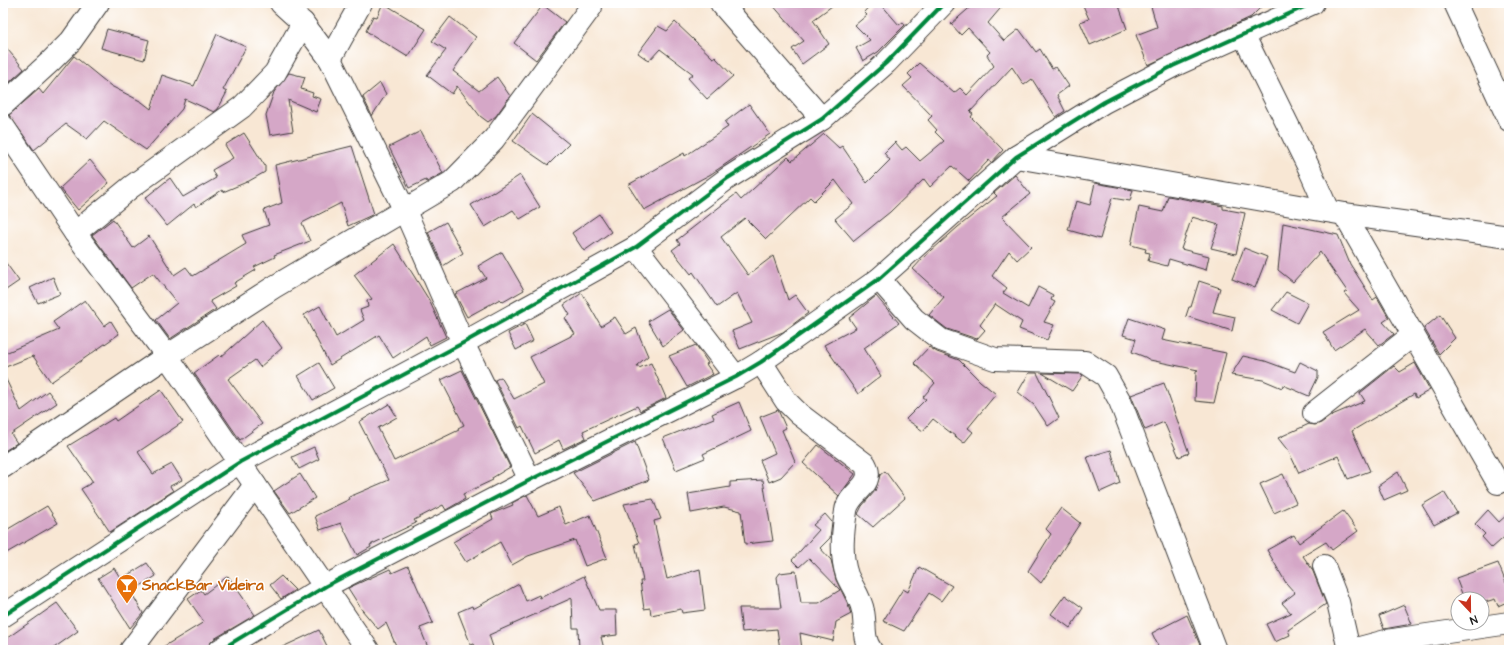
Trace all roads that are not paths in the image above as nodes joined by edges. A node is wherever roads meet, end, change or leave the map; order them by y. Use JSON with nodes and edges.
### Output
{"nodes":[{"id":1,"x":98,"y":3,"type":"edge"},
{"id":2,"x":281,"y":3,"type":"edge"},
{"id":3,"x":361,"y":3,"type":"edge"},
{"id":4,"x":721,"y":3,"type":"edge"},
{"id":5,"x":944,"y":3,"type":"edge"},
{"id":6,"x":1313,"y":3,"type":"edge"},
{"id":7,"x":1455,"y":3,"type":"edge"},
{"id":8,"x":591,"y":7,"type":"dead end"},
{"id":9,"x":303,"y":23,"type":"junction"},
{"id":10,"x":1243,"y":34,"type":"junction"},
{"id":11,"x":330,"y":59,"type":"junction"},
{"id":12,"x":3,"y":104,"type":"edge"},
{"id":13,"x":822,"y":119,"type":"junction"},
{"id":14,"x":1509,"y":120,"type":"edge"},
{"id":15,"x":3,"y":126,"type":"edge"},
{"id":16,"x":1016,"y":157,"type":"junction"},
{"id":17,"x":405,"y":211,"type":"junction"},
{"id":18,"x":1336,"y":213,"type":"junction"},
{"id":19,"x":74,"y":233,"type":"junction"},
{"id":20,"x":1509,"y":237,"type":"edge"},
{"id":21,"x":636,"y":247,"type":"junction"},
{"id":22,"x":879,"y":279,"type":"junction"},
{"id":23,"x":1412,"y":336,"type":"junction"},
{"id":24,"x":463,"y":343,"type":"junction"},
{"id":25,"x":167,"y":356,"type":"junction"},
{"id":26,"x":761,"y":362,"type":"junction"},
{"id":27,"x":736,"y":377,"type":"junction"},
{"id":28,"x":1314,"y":413,"type":"dead end"},
{"id":29,"x":240,"y":462,"type":"junction"},
{"id":30,"x":3,"y":467,"type":"edge"},
{"id":31,"x":530,"y":480,"type":"junction"},
{"id":32,"x":1498,"y":483,"type":"dead end"},
{"id":33,"x":255,"y":486,"type":"junction"},
{"id":34,"x":1324,"y":566,"type":"dead end"},
{"id":35,"x":326,"y":586,"type":"junction"},
{"id":36,"x":3,"y":616,"type":"edge"},
{"id":37,"x":1509,"y":623,"type":"edge"},
{"id":38,"x":131,"y":650,"type":"edge"},
{"id":39,"x":220,"y":650,"type":"edge"},
{"id":40,"x":368,"y":650,"type":"edge"},
{"id":41,"x":871,"y":650,"type":"edge"},
{"id":42,"x":1215,"y":650,"type":"edge"},
{"id":43,"x":1350,"y":650,"type":"edge"}],
"edges":[{"from":1,"to":12,"type":"street"},
{"from":2,"to":9,"type":"street"},
{"from":3,"to":11,"type":"street"},
{"from":4,"to":13,"type":"street"},
{"from":5,"to":13,"type":"street"},
{"from":6,"to":10,"type":"street"},
{"from":7,"to":14,"type":"street"},
{"from":8,"to":17,"type":"street"},
{"from":9,"to":11,"type":"street"},
{"from":9,"to":19,"type":"street"},
{"from":10,"to":16,"type":"street"},
{"from":10,"to":18,"type":"street"},
{"from":11,"to":17,"type":"street"},
{"from":13,"to":21,"type":"street"},
{"from":15,"to":19,"type":"street"},
{"from":16,"to":18,"type":"street"},
{"from":16,"to":22,"type":"street"},
{"from":17,"to":24,"type":"street"},
{"from":17,"to":25,"type":"street"},
{"from":18,"to":20,"type":"street"},
{"from":18,"to":23,"type":"street"},
{"from":19,"to":25,"type":"street"},
{"from":21,"to":24,"type":"street"},
{"from":21,"to":27,"type":"street"},
{"from":22,"to":26,"type":"street"},
{"from":22,"to":42,"type":"street"},
{"from":23,"to":28,"type":"street"},
{"from":23,"to":32,"type":"street"},
{"from":24,"to":29,"type":"street"},
{"from":24,"to":31,"type":"street"},
{"from":25,"to":29,"type":"street"},
{"from":25,"to":30,"type":"street"},
{"from":26,"to":27,"type":"street"},
{"from":26,"to":41,"type":"street"},
{"from":27,"to":31,"type":"street"},
{"from":29,"to":33,"type":"street"},
{"from":29,"to":36,"type":"street"},
{"from":31,"to":35,"type":"street"},
{"from":33,"to":35,"type":"street"},
{"from":33,"to":38,"type":"street"},
{"from":34,"to":43,"type":"street"},
{"from":35,"to":39,"type":"street"},
{"from":35,"to":40,"type":"street"},
{"from":37,"to":43,"type":"street"}]}
